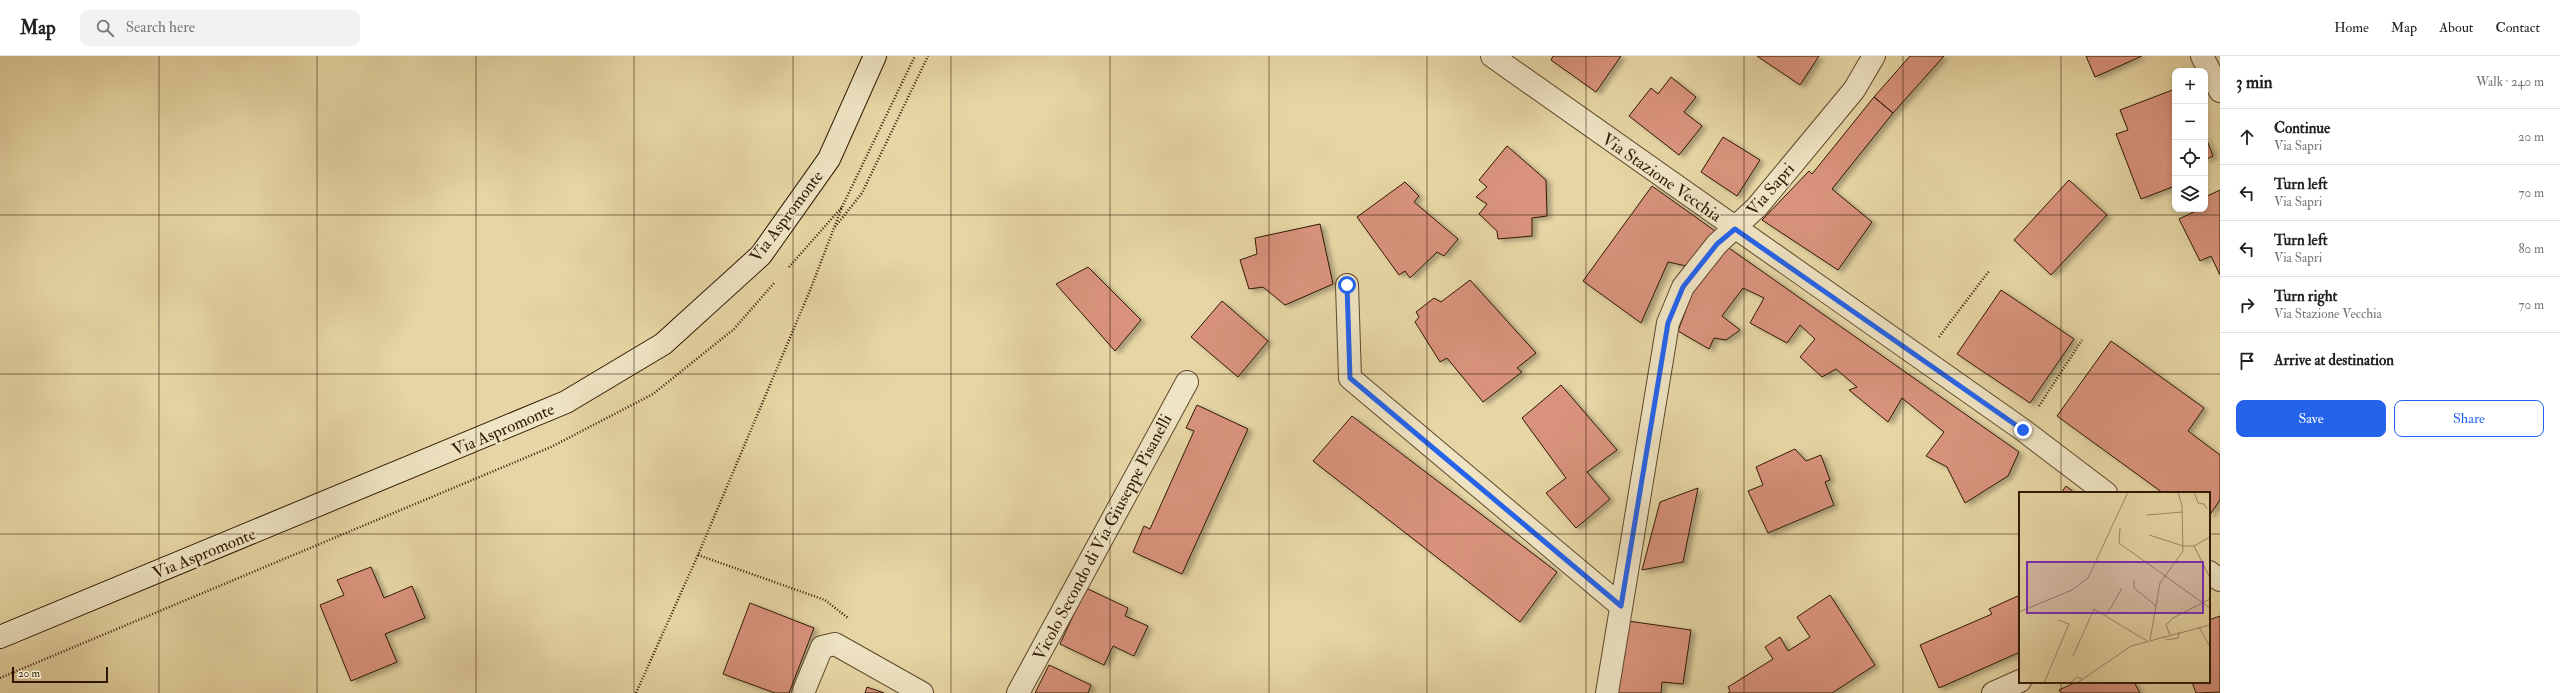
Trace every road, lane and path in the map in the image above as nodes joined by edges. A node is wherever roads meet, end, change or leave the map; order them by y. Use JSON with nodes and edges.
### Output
{"nodes":[{"id":1,"x":876,"y":56,"type":"edge"},
{"id":2,"x":915,"y":56,"type":"edge"},
{"id":3,"x":928,"y":56,"type":"edge"},
{"id":4,"x":1492,"y":56,"type":"edge"},
{"id":5,"x":1874,"y":56,"type":"edge"},
{"id":6,"x":2202,"y":56,"type":"edge"},
{"id":7,"x":2220,"y":91,"type":"edge"},
{"id":8,"x":834,"y":229,"type":"junction"},
{"id":9,"x":1735,"y":229,"type":"junction"},
{"id":10,"x":1989,"y":271,"type":"dead end"},
{"id":11,"x":1347,"y":285,"type":"dead end"},
{"id":12,"x":2082,"y":340,"type":"dead end"},
{"id":13,"x":1922,"y":360,"type":"junction"},
{"id":14,"x":1187,"y":382,"type":"dead end"},
{"id":15,"x":2023,"y":430,"type":"junction"},
{"id":16,"x":2105,"y":492,"type":"edge"},
{"id":17,"x":698,"y":555,"type":"junction"},
{"id":18,"x":2210,"y":573,"type":"edge"},
{"id":19,"x":2220,"y":580,"type":"edge"},
{"id":20,"x":2220,"y":586,"type":"edge"},
{"id":21,"x":2210,"y":591,"type":"edge"},
{"id":22,"x":1621,"y":606,"type":"junction"},
{"id":23,"x":850,"y":619,"type":"dead end"},
{"id":24,"x":0,"y":637,"type":"edge"},
{"id":25,"x":2019,"y":681,"type":"edge"},
{"id":26,"x":636,"y":693,"type":"edge"},
{"id":27,"x":803,"y":693,"type":"edge"},
{"id":28,"x":922,"y":693,"type":"edge"},
{"id":29,"x":1018,"y":693,"type":"edge"},
{"id":30,"x":1607,"y":693,"type":"edge"},
{"id":31,"x":1993,"y":693,"type":"edge"}],
"edges":[{"from":1,"to":24,"type":"street","name":"Via Aspromonte"},
{"from":2,"to":8,"type":"path"},
{"from":3,"to":8,"type":"path"},
{"from":4,"to":9,"type":"street","name":"Via Stazione Vecchia"},
{"from":5,"to":9,"type":"street","name":"Via Sapri"},
{"from":6,"to":7,"type":"street"},
{"from":8,"to":17,"type":"path"},
{"from":9,"to":13,"type":"street","name":"Via Stazione Vecchia"},
{"from":9,"to":22,"type":"street","name":"Via Sapri"},
{"from":10,"to":13,"type":"path"},
{"from":11,"to":22,"type":"street"},
{"from":12,"to":15,"type":"path"},
{"from":13,"to":15,"type":"street","name":"Via Stazione Vecchia"},
{"from":14,"to":29,"type":"street","name":"Vicolo Secondo di Via Giuseppe Pisanelli"},
{"from":15,"to":16,"type":"street","name":"Via Stazione Vecchia"},
{"from":17,"to":23,"type":"path"},
{"from":17,"to":26,"type":"path"},
{"from":18,"to":19,"type":"street"},
{"from":20,"to":21,"type":"street"},
{"from":22,"to":30,"type":"street","name":"Via Sapri"},
{"from":25,"to":31,"type":"street"},
{"from":27,"to":28,"type":"street"}]}
